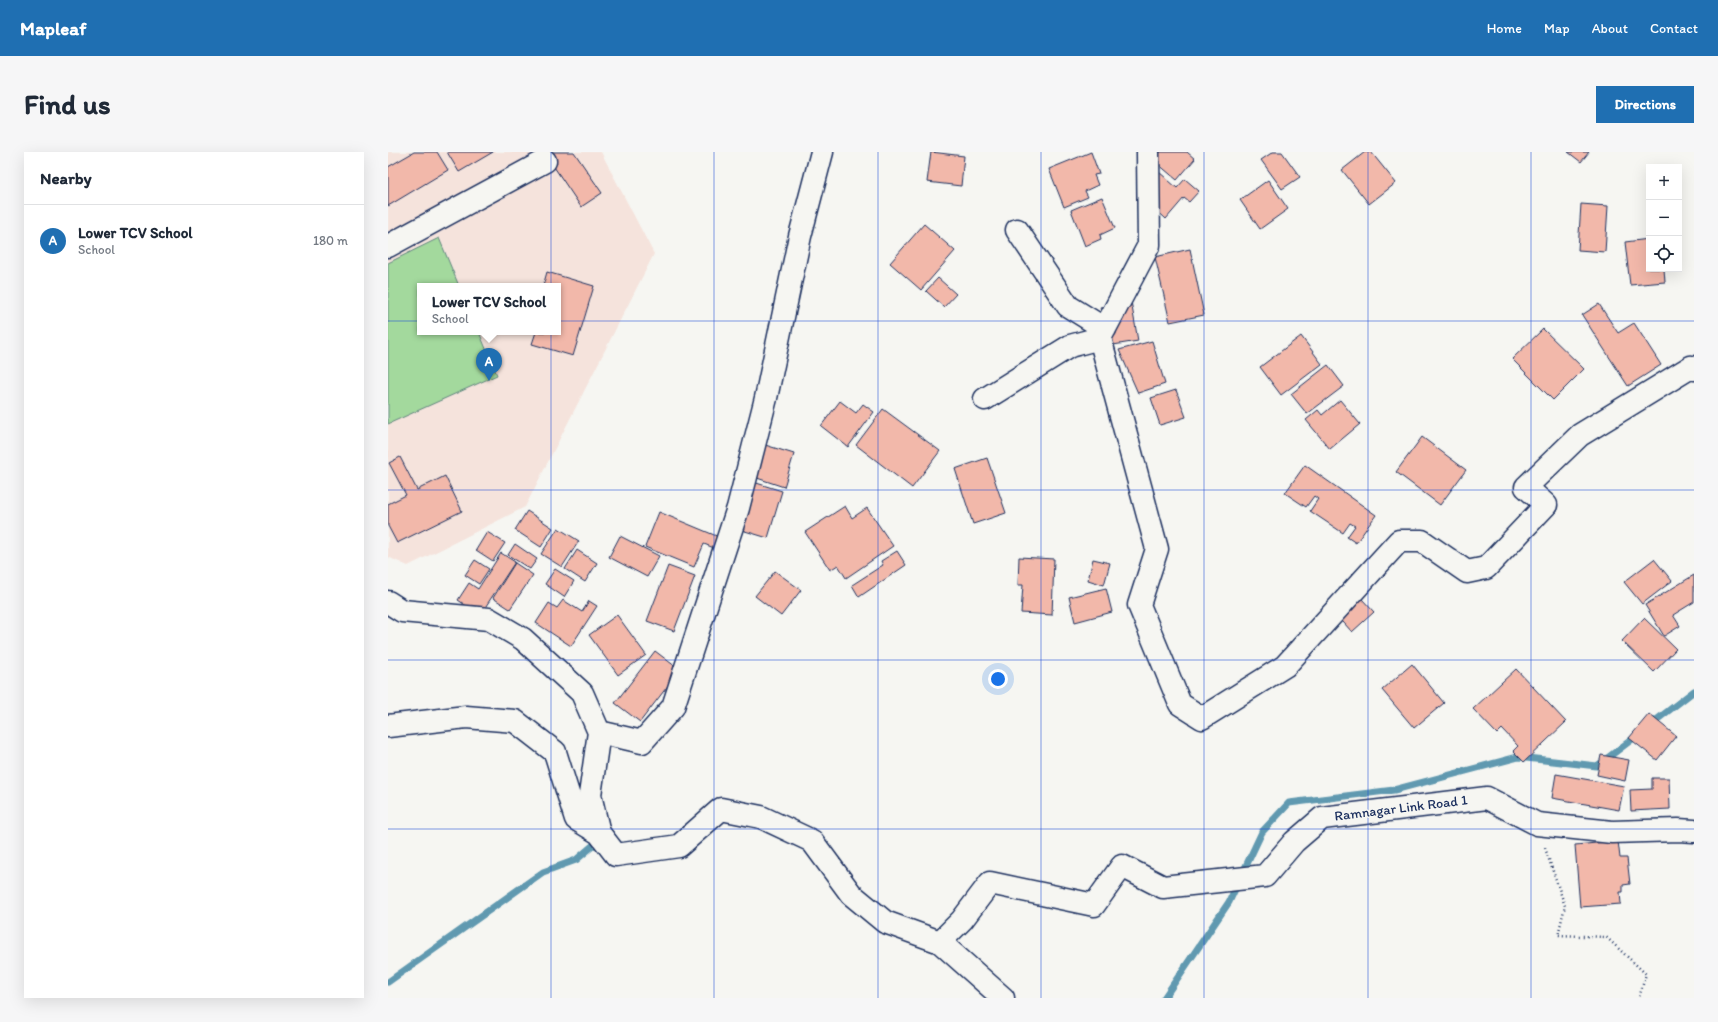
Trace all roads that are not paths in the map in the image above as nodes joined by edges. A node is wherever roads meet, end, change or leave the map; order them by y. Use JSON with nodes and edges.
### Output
{"nodes":[{"id":1,"x":822,"y":152,"type":"edge"},
{"id":2,"x":832,"y":152,"type":"edge"},
{"id":3,"x":1148,"y":152,"type":"edge"},
{"id":4,"x":544,"y":161,"type":"dead end"},
{"id":5,"x":814,"y":183,"type":"junction"},
{"id":6,"x":1017,"y":230,"type":"dead end"},
{"id":7,"x":388,"y":246,"type":"edge"},
{"id":8,"x":1102,"y":333,"type":"junction"},
{"id":9,"x":1694,"y":369,"type":"edge"},
{"id":10,"x":985,"y":399,"type":"dead end"},
{"id":11,"x":388,"y":602,"type":"edge"},
{"id":12,"x":388,"y":726,"type":"edge"},
{"id":13,"x":599,"y":732,"type":"junction"},
{"id":14,"x":1694,"y":831,"type":"edge"},
{"id":15,"x":599,"y":833,"type":"junction"},
{"id":16,"x":940,"y":942,"type":"junction"},
{"id":17,"x":1003,"y":998,"type":"edge"}],
"edges":[{"from":1,"to":5,"type":"street"},
{"from":2,"to":5,"type":"street"},
{"from":3,"to":8,"type":"street"},
{"from":4,"to":7,"type":"street"},
{"from":5,"to":13,"type":"street"},
{"from":6,"to":8,"type":"street"},
{"from":8,"to":9,"type":"street"},
{"from":8,"to":10,"type":"street"},
{"from":11,"to":13,"type":"street"},
{"from":12,"to":15,"type":"street"},
{"from":13,"to":15,"type":"street"},
{"from":14,"to":16,"type":"street","name":"Ramnagar Link Road 1"},
{"from":15,"to":16,"type":"street"},
{"from":16,"to":17,"type":"street"}]}
